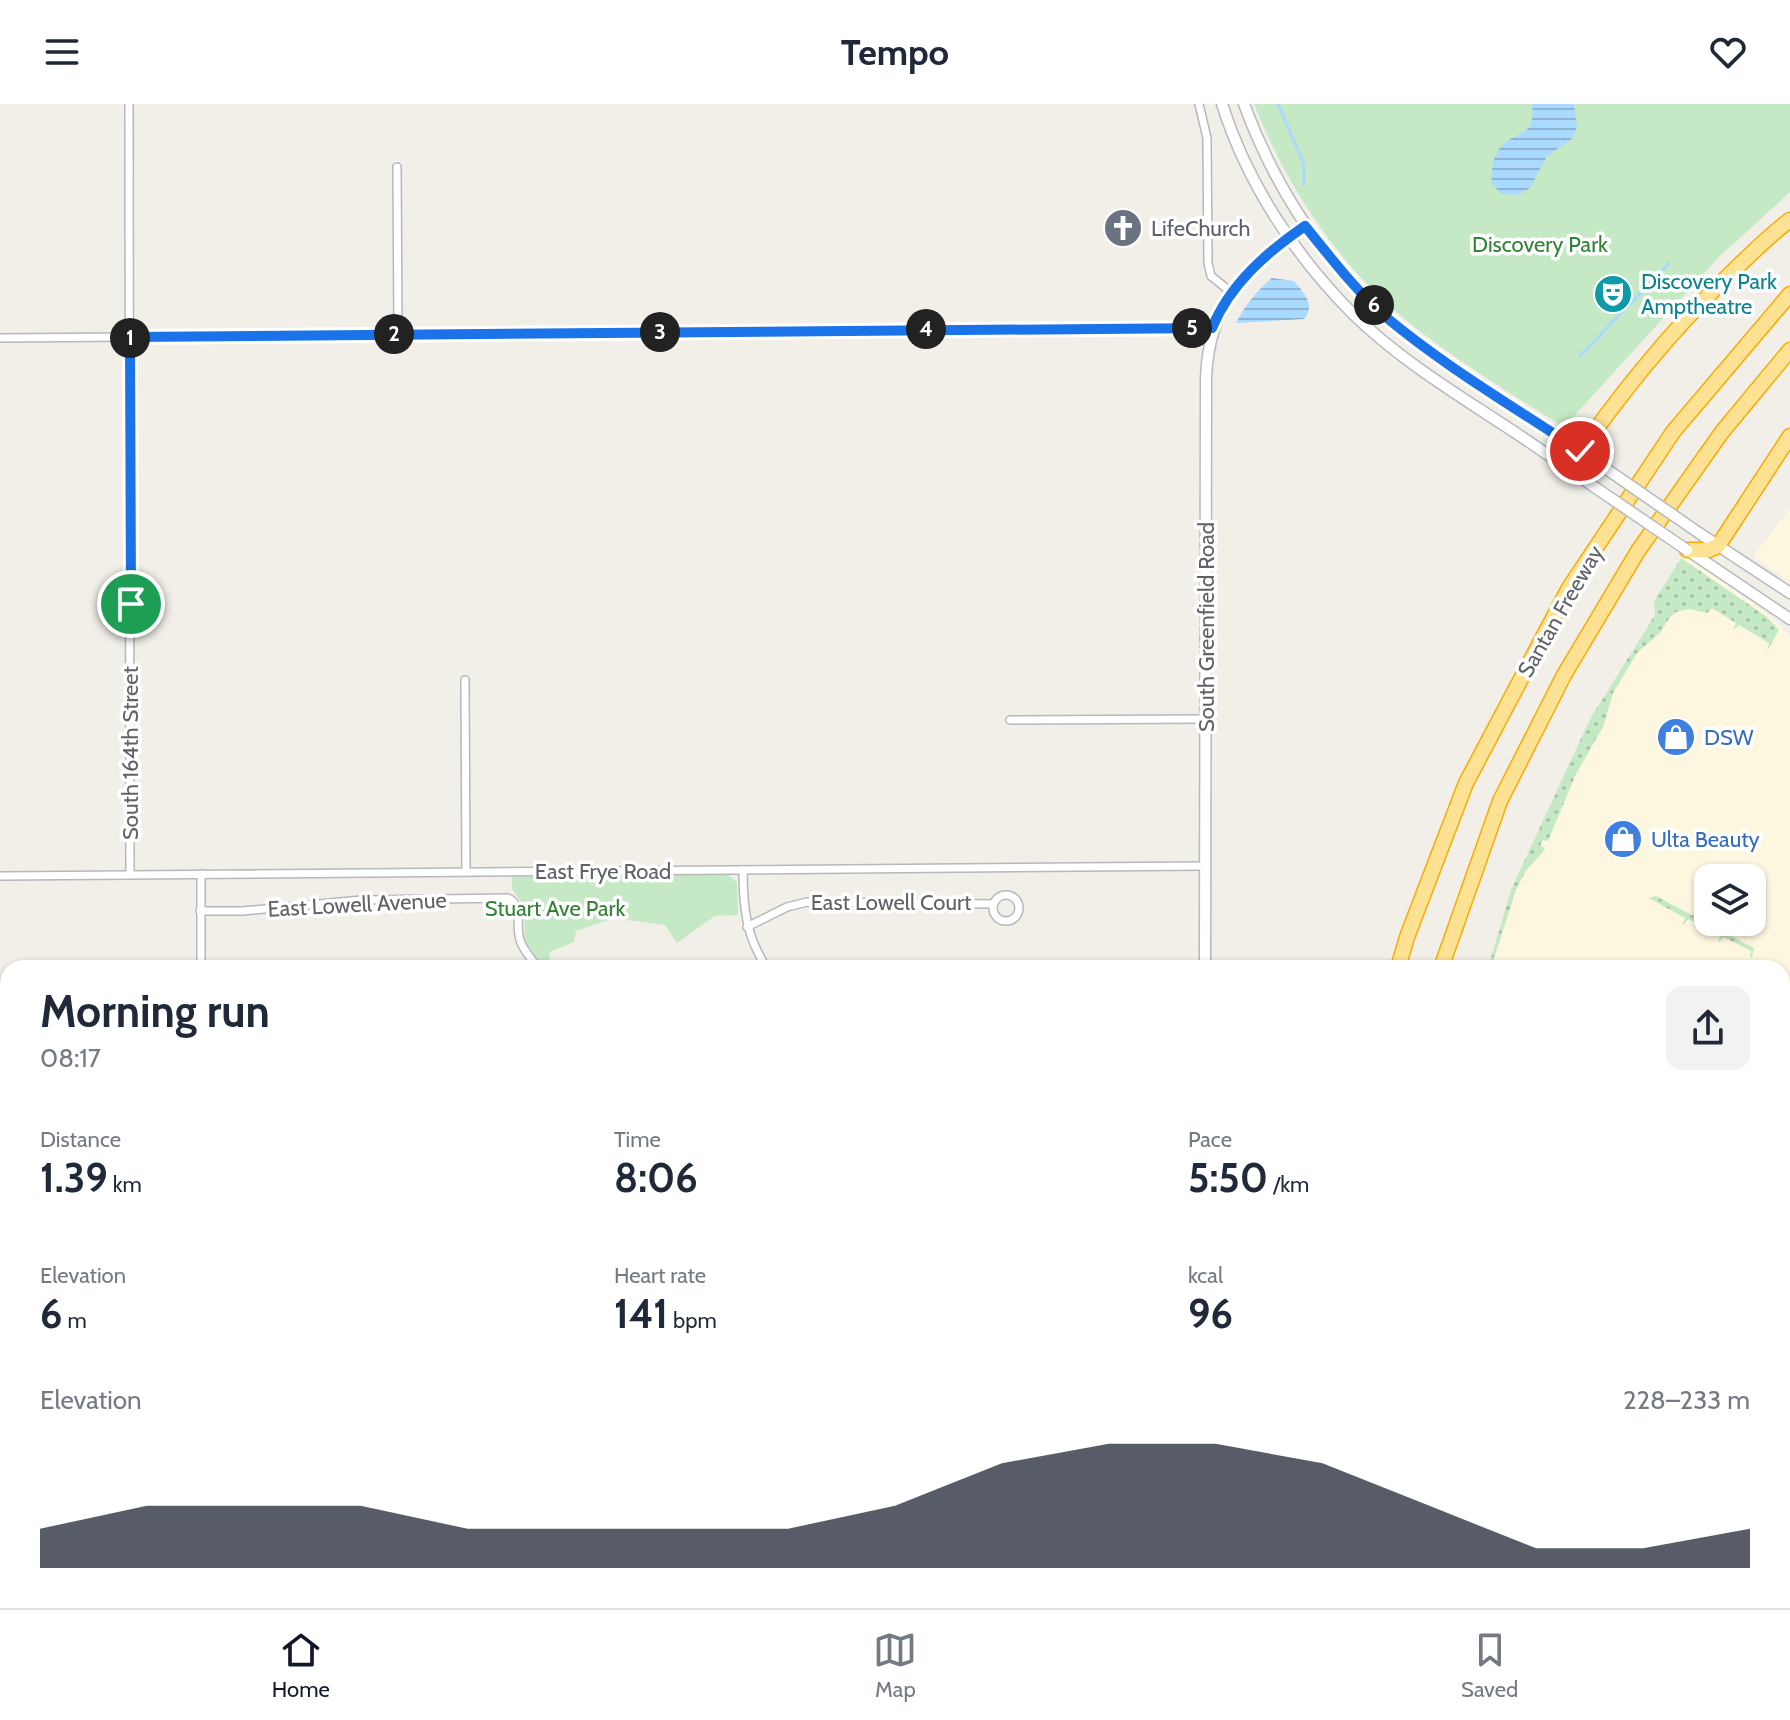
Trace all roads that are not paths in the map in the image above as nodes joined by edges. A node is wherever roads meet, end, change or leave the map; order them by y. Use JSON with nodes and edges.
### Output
{"nodes":[{"id":1,"x":129,"y":104,"type":"edge"},
{"id":2,"x":1199,"y":104,"type":"edge"},
{"id":3,"x":1222,"y":104,"type":"edge"},
{"id":4,"x":1244,"y":104,"type":"edge"},
{"id":5,"x":397,"y":167,"type":"dead end"},
{"id":6,"x":1790,"y":220,"type":"edge"},
{"id":7,"x":1305,"y":226,"type":"junction"},
{"id":8,"x":1288,"y":237,"type":"junction"},
{"id":9,"x":1231,"y":292,"type":"junction"},
{"id":10,"x":1790,"y":294,"type":"edge"},
{"id":11,"x":1212,"y":328,"type":"junction"},
{"id":12,"x":398,"y":334,"type":"junction"},
{"id":13,"x":130,"y":337,"type":"junction"},
{"id":14,"x":0,"y":338,"type":"edge"},
{"id":15,"x":1790,"y":350,"type":"edge"},
{"id":16,"x":1790,"y":436,"type":"edge"},
{"id":17,"x":1580,"y":451,"type":"junction"},
{"id":18,"x":1568,"y":469,"type":"junction"},
{"id":19,"x":1718,"y":546,"type":"junction"},
{"id":20,"x":1687,"y":550,"type":"junction"},
{"id":21,"x":1790,"y":593,"type":"edge"},
{"id":22,"x":1790,"y":619,"type":"edge"},
{"id":23,"x":465,"y":680,"type":"dead end"},
{"id":24,"x":1206,"y":719,"type":"junction"},
{"id":25,"x":1010,"y":720,"type":"dead end"},
{"id":26,"x":1205,"y":866,"type":"junction"},
{"id":27,"x":743,"y":870,"type":"junction"},
{"id":28,"x":466,"y":872,"type":"junction"},
{"id":29,"x":130,"y":874,"type":"junction"},
{"id":30,"x":201,"y":874,"type":"junction"},
{"id":31,"x":0,"y":876,"type":"edge"},
{"id":32,"x":993,"y":904,"type":"dead end"},
{"id":33,"x":200,"y":911,"type":"junction"},
{"id":34,"x":747,"y":927,"type":"junction"},
{"id":35,"x":201,"y":960,"type":"edge"},
{"id":36,"x":532,"y":960,"type":"edge"},
{"id":37,"x":762,"y":960,"type":"edge"},
{"id":38,"x":1205,"y":960,"type":"edge"},
{"id":39,"x":1400,"y":960,"type":"edge"},
{"id":40,"x":1444,"y":960,"type":"edge"}],
"edges":[{"from":1,"to":13,"type":"street","name":"South 164th Street"},
{"from":2,"to":9,"type":"street"},
{"from":3,"to":8,"type":"main road"},
{"from":4,"to":7,"type":"main road"},
{"from":5,"to":12,"type":"street"},
{"from":6,"to":17,"type":"highway"},
{"from":7,"to":8,"type":"main road","name":"South Greenfield Road"},
{"from":7,"to":17,"type":"main road"},
{"from":8,"to":9,"type":"main road","name":"South Greenfield Road"},
{"from":8,"to":18,"type":"main road"},
{"from":9,"to":11,"type":"main road","name":"South Greenfield Road"},
{"from":10,"to":39,"type":"highway","name":"Santan Freeway"},
{"from":11,"to":12,"type":"street"},
{"from":11,"to":24,"type":"main road","name":"South Greenfield Road"},
{"from":12,"to":13,"type":"street"},
{"from":13,"to":14,"type":"street"},
{"from":13,"to":29,"type":"street","name":"South 164th Street"},
{"from":15,"to":40,"type":"highway","name":"Santan Freeway"},
{"from":16,"to":19,"type":"highway"},
{"from":17,"to":18,"type":"highway"},
{"from":17,"to":19,"type":"main road","bridge":true},
{"from":18,"to":20,"type":"main road","bridge":true},
{"from":19,"to":20,"type":"highway"},
{"from":19,"to":21,"type":"main road"},
{"from":20,"to":22,"type":"main road"},
{"from":23,"to":28,"type":"street"},
{"from":24,"to":25,"type":"street"},
{"from":24,"to":26,"type":"main road","name":"South Greenfield Road"},
{"from":26,"to":27,"type":"street","name":"East Frye Road"},
{"from":26,"to":38,"type":"main road","name":"South Greenfield Road"},
{"from":27,"to":28,"type":"street","name":"East Frye Road"},
{"from":27,"to":34,"type":"street"},
{"from":28,"to":30,"type":"street","name":"East Frye Road"},
{"from":29,"to":30,"type":"street","name":"East Frye Road"},
{"from":29,"to":31,"type":"street","name":"East Frye Road"},
{"from":30,"to":33,"type":"street"},
{"from":32,"to":34,"type":"street","name":"East Lowell Court"},
{"from":33,"to":35,"type":"street"},
{"from":33,"to":36,"type":"street","name":"East Lowell Avenue"},
{"from":34,"to":37,"type":"street"}]}
